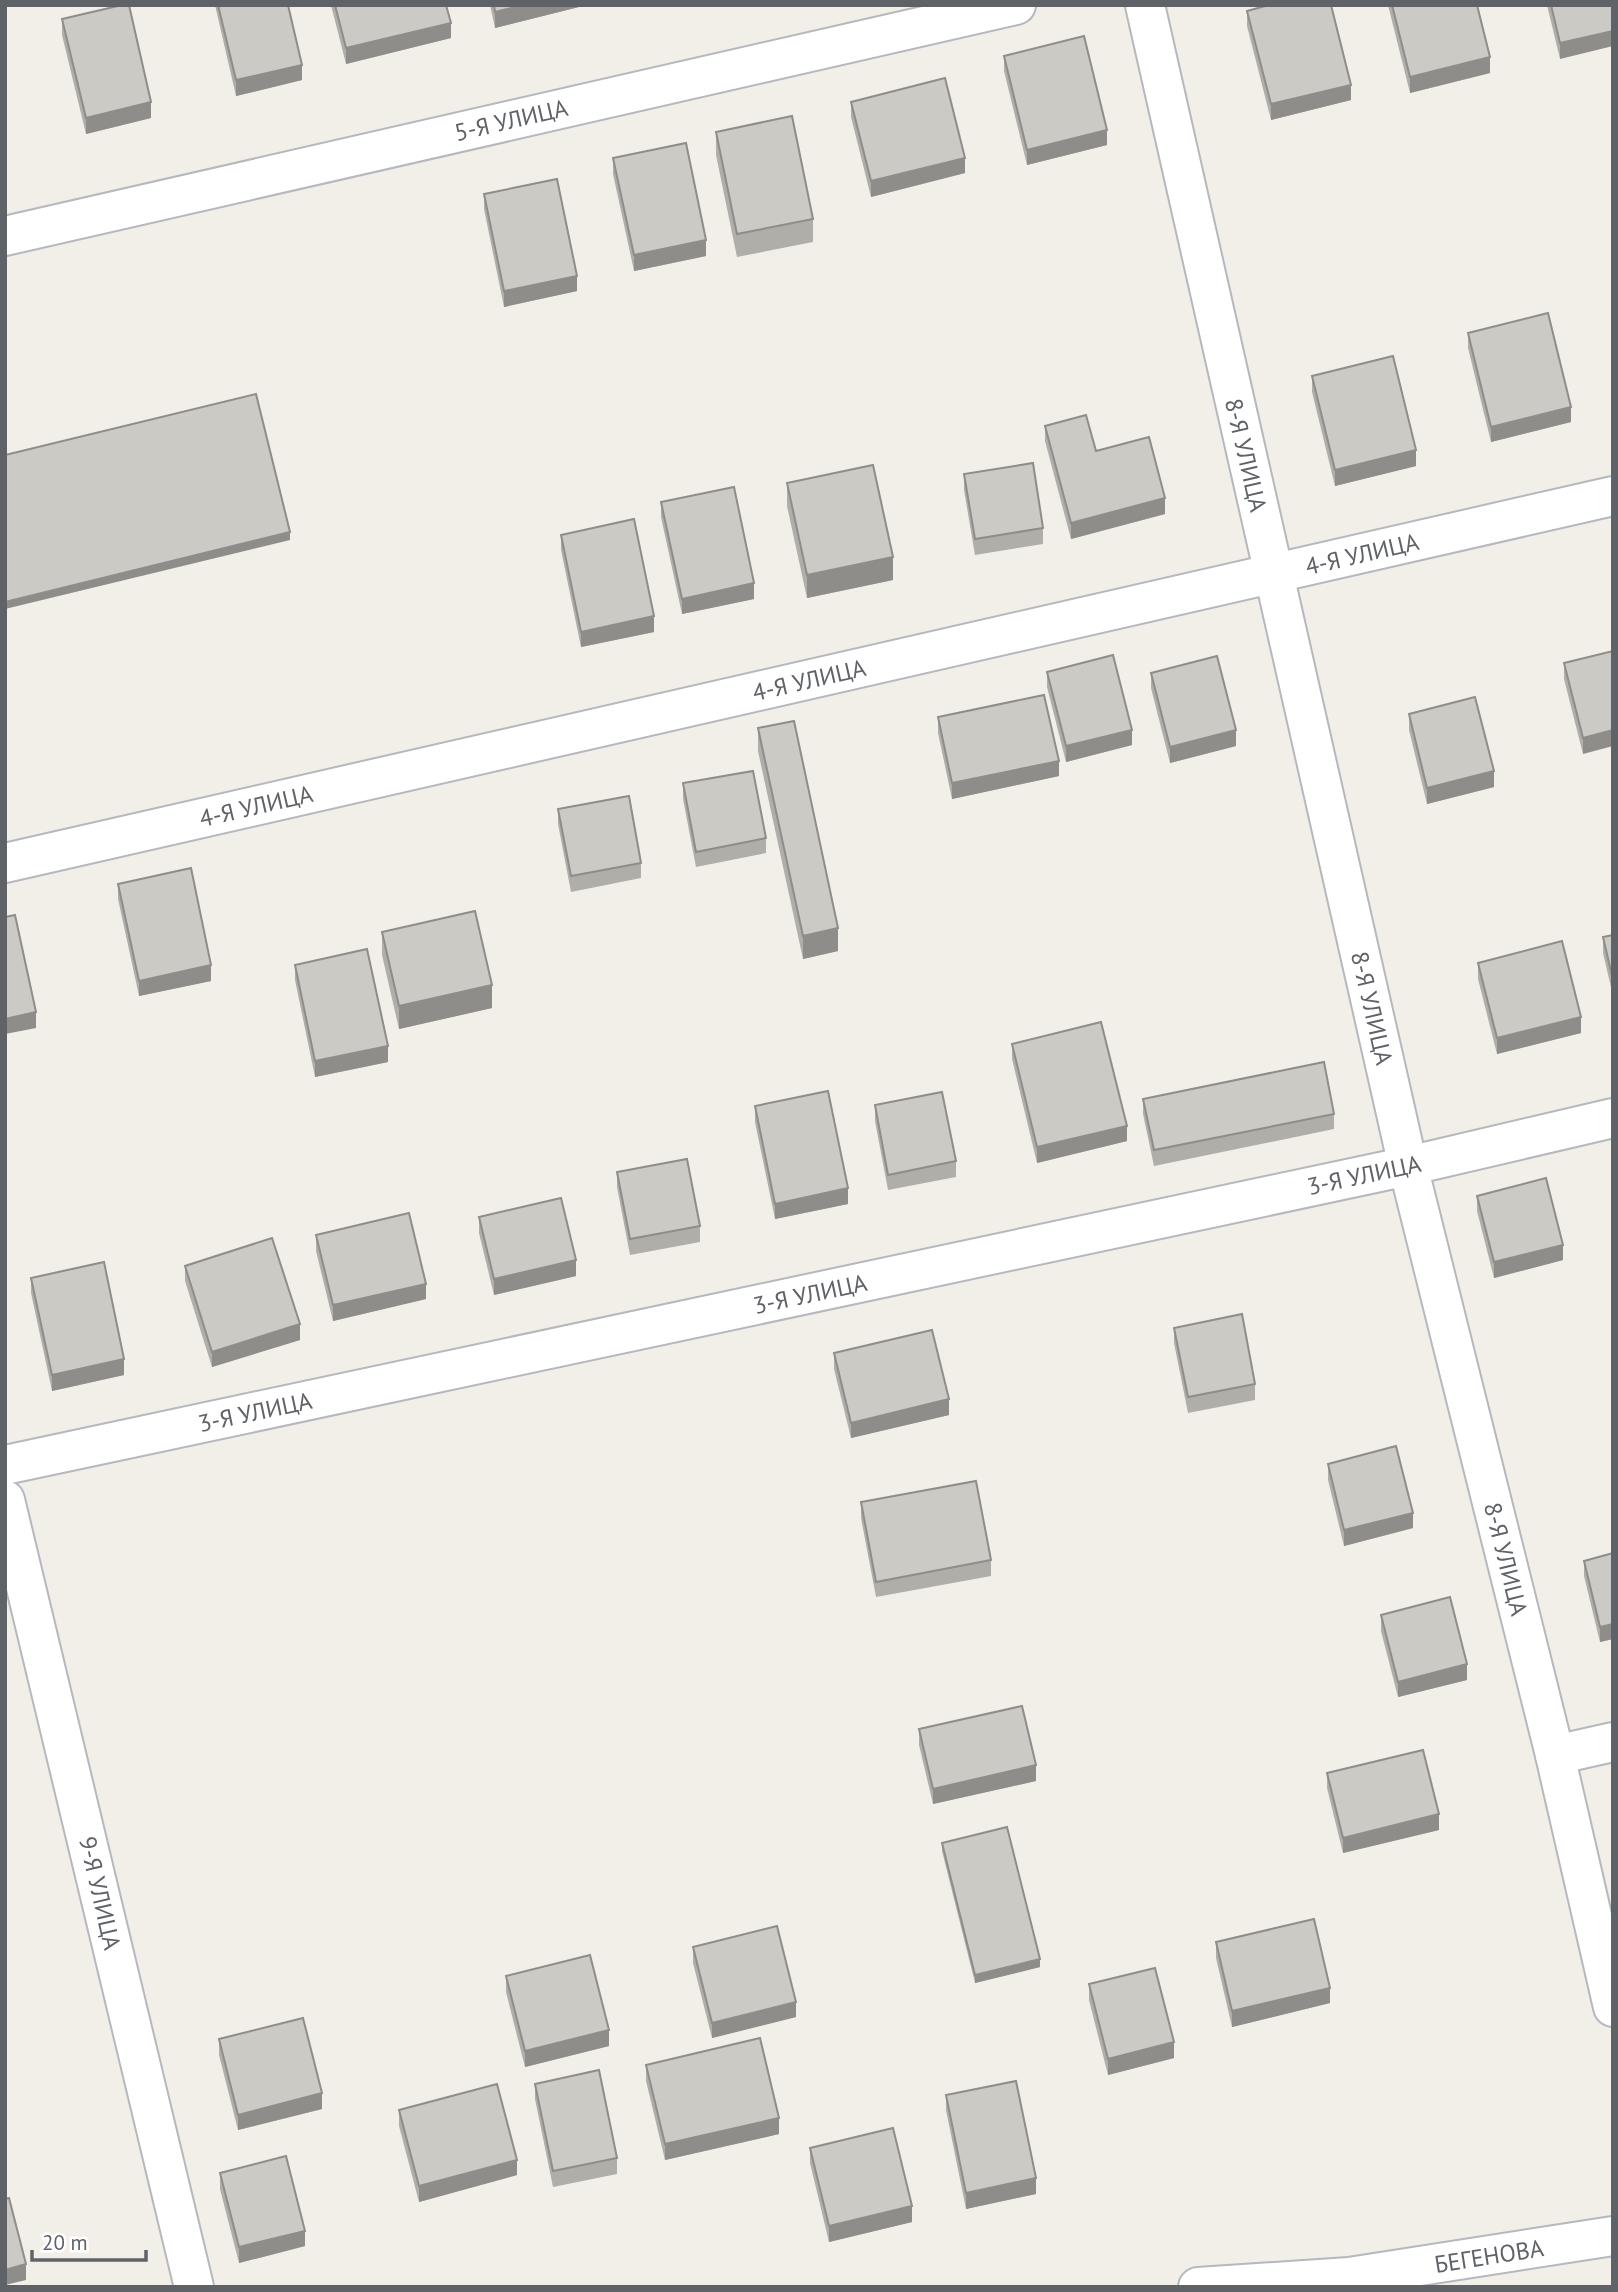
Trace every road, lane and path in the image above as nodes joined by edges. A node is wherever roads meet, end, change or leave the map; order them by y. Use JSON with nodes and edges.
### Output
{"nodes":[{"id":1,"x":1016,"y":5,"type":"edge"},
{"id":2,"x":1145,"y":5,"type":"edge"},
{"id":3,"x":5,"y":236,"type":"edge"},
{"id":4,"x":1613,"y":496,"type":"edge"},
{"id":5,"x":1273,"y":574,"type":"junction"},
{"id":6,"x":5,"y":863,"type":"edge"},
{"id":7,"x":1613,"y":1118,"type":"edge"},
{"id":8,"x":1408,"y":1166,"type":"junction"},
{"id":9,"x":5,"y":1465,"type":"edge"},
{"id":10,"x":5,"y":1500,"type":"edge"},
{"id":11,"x":1613,"y":1742,"type":"edge"},
{"id":12,"x":1555,"y":1755,"type":"junction"},
{"id":13,"x":1613,"y":2007,"type":"edge"},
{"id":14,"x":1613,"y":2236,"type":"edge"},
{"id":15,"x":194,"y":2287,"type":"edge"},
{"id":16,"x":1198,"y":2287,"type":"edge"}],
"edges":[{"from":1,"to":3,"type":"street","name":"5-Я УЛИЦА"},
{"from":2,"to":5,"type":"street","name":"8-Я УЛИЦА"},
{"from":4,"to":5,"type":"street","name":"4-Я УЛИЦА"},
{"from":5,"to":6,"type":"street","name":"4-Я УЛИЦА"},
{"from":5,"to":8,"type":"street","name":"8-Я УЛИЦА"},
{"from":7,"to":8,"type":"street","name":"3-Я УЛИЦА"},
{"from":8,"to":9,"type":"street","name":"3-Я УЛИЦА"},
{"from":8,"to":12,"type":"street","name":"8-Я УЛИЦА"},
{"from":10,"to":15,"type":"street","name":"9-Я УЛИЦА"},
{"from":11,"to":12,"type":"street"},
{"from":12,"to":13,"type":"street","name":"8-Я УЛИЦА"},
{"from":14,"to":16,"type":"street","name":"БЕГЕНОВА"}]}
